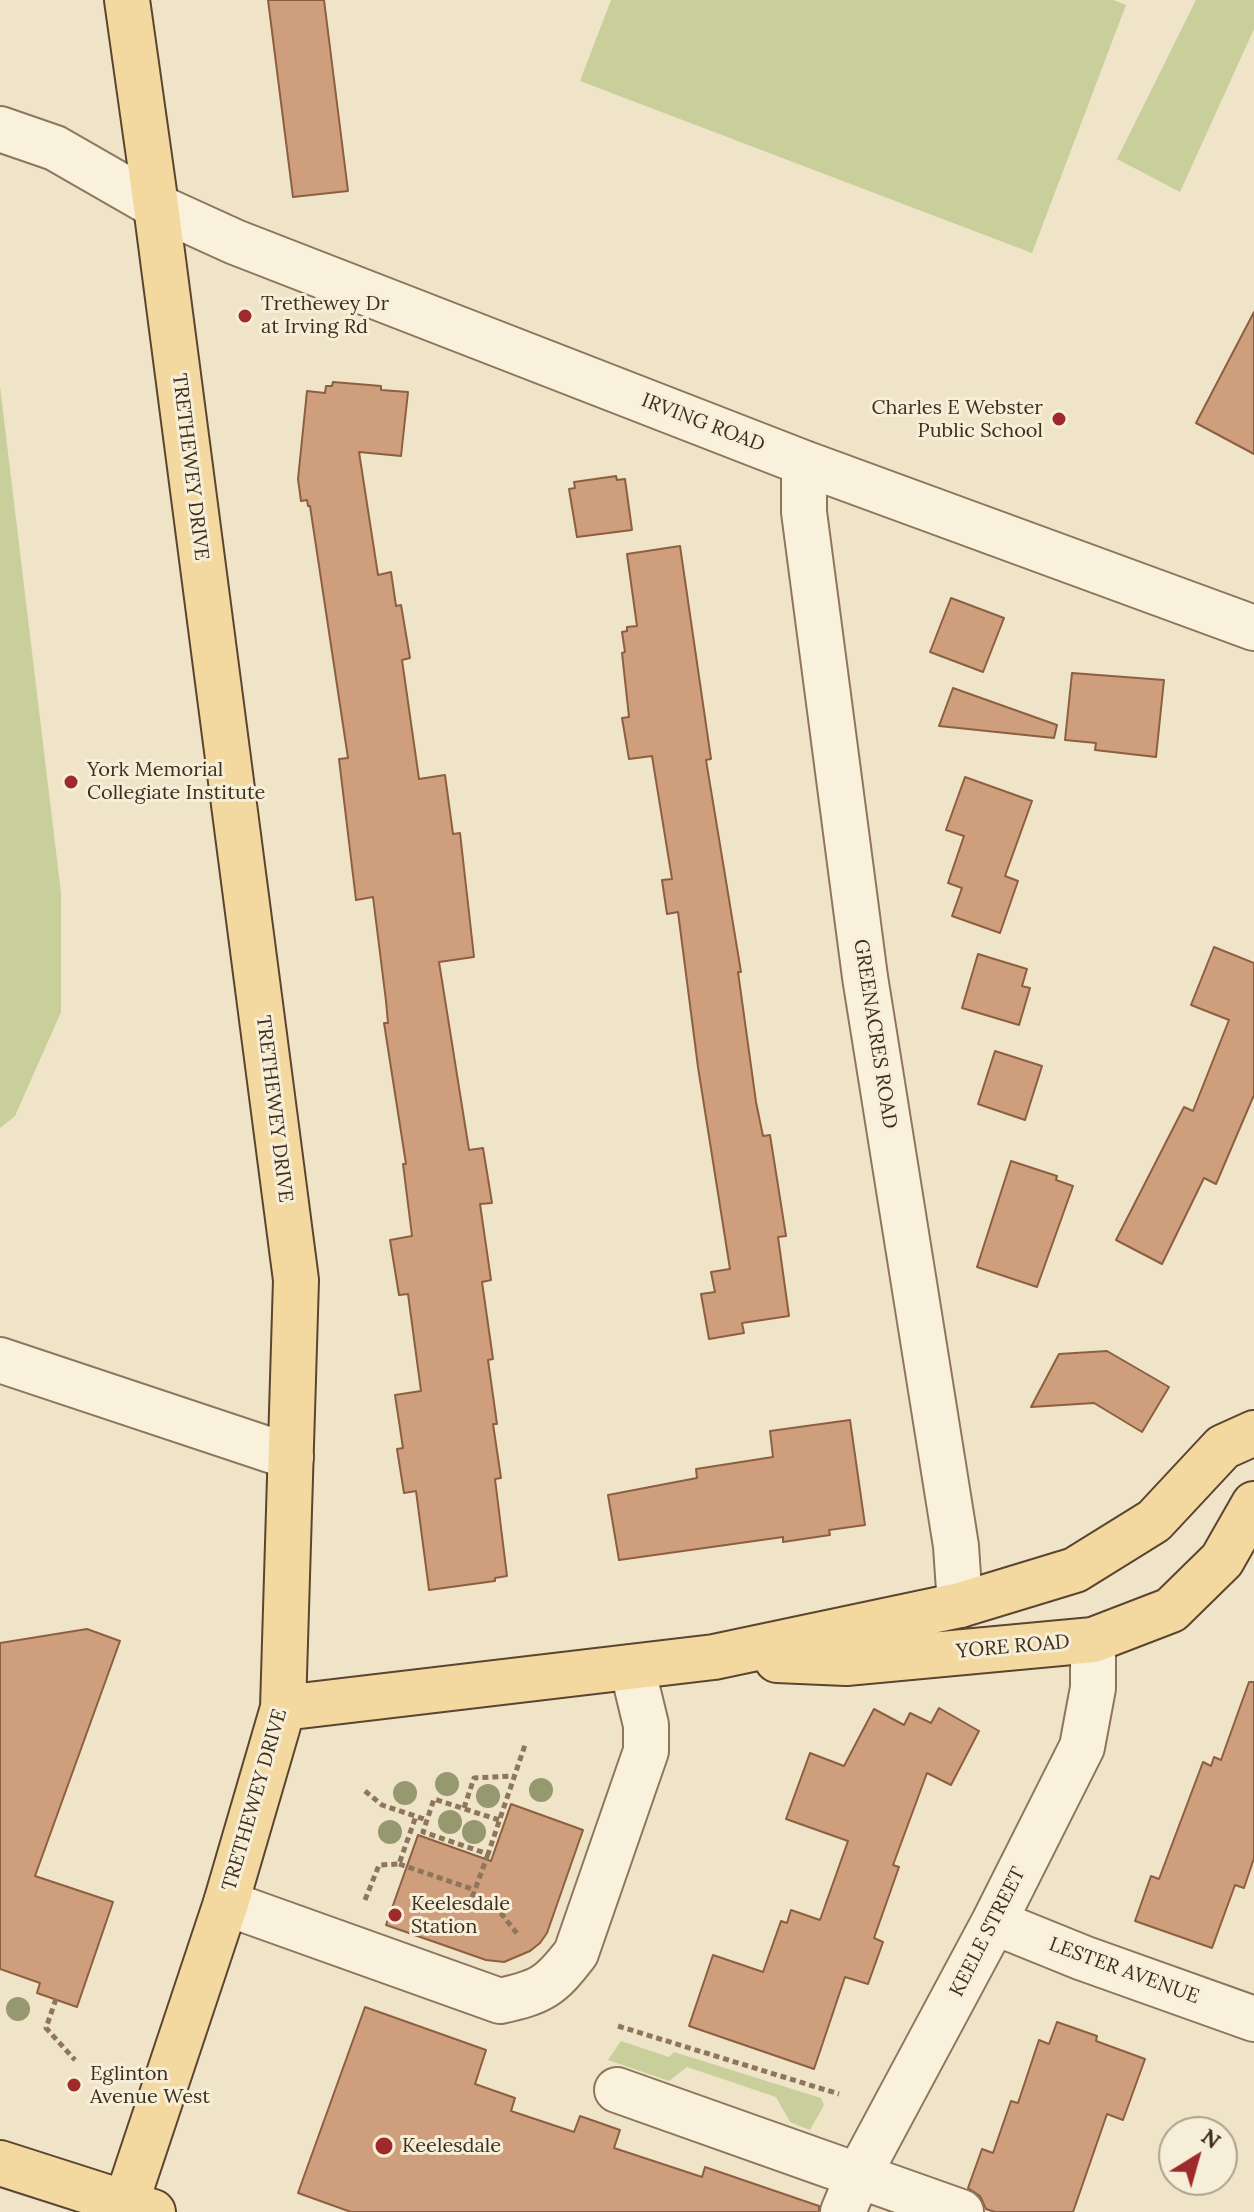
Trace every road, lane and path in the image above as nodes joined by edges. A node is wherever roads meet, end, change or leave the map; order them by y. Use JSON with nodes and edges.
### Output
{"nodes":[{"id":1,"x":127,"y":0,"type":"edge"},
{"id":2,"x":0,"y":129,"type":"edge"},
{"id":3,"x":156,"y":206,"type":"junction"},
{"id":4,"x":804,"y":463,"type":"junction"},
{"id":5,"x":1254,"y":628,"type":"edge"},
{"id":6,"x":0,"y":1360,"type":"edge"},
{"id":7,"x":1254,"y":1433,"type":"edge"},
{"id":8,"x":291,"y":1457,"type":"junction"},
{"id":9,"x":1254,"y":1504,"type":"edge"},
{"id":10,"x":960,"y":1605,"type":"junction"},
{"id":11,"x":1093,"y":1640,"type":"junction"},
{"id":12,"x":714,"y":1657,"type":"junction"},
{"id":13,"x":632,"y":1667,"type":"junction"},
{"id":14,"x":283,"y":1708,"type":"junction"},
{"id":15,"x":526,"y":1742,"type":"dead end"},
{"id":16,"x":514,"y":1776,"type":"junction"},
{"id":17,"x":365,"y":1791,"type":"dead end"},
{"id":18,"x":464,"y":1808,"type":"junction"},
{"id":19,"x":416,"y":1816,"type":"junction"},
{"id":20,"x":427,"y":1820,"type":"junction"},
{"id":21,"x":499,"y":1820,"type":"junction"},
{"id":22,"x":488,"y":1854,"type":"junction"},
{"id":23,"x":399,"y":1864,"type":"junction"},
{"id":24,"x":475,"y":1890,"type":"junction"},
{"id":25,"x":365,"y":1900,"type":"dead end"},
{"id":26,"x":226,"y":1903,"type":"junction"},
{"id":27,"x":994,"y":1922,"type":"junction"},
{"id":28,"x":519,"y":1936,"type":"dead end"},
{"id":29,"x":56,"y":1999,"type":"dead end"},
{"id":30,"x":1254,"y":2019,"type":"edge"},
{"id":31,"x":618,"y":2026,"type":"dead end"},
{"id":32,"x":75,"y":2060,"type":"dead end"},
{"id":33,"x":617,"y":2090,"type":"dead end"},
{"id":34,"x":839,"y":2094,"type":"dead end"},
{"id":35,"x":0,"y":2163,"type":"edge"},
{"id":36,"x":851,"y":2194,"type":"edge"},
{"id":37,"x":135,"y":2209,"type":"edge"},
{"id":38,"x":961,"y":2212,"type":"edge"}],
"edges":[{"from":1,"to":3,"type":"main road","name":"TRETHEWEY DRIVE"},
{"from":2,"to":3,"type":"street","name":"IRVING ROAD"},
{"from":3,"to":4,"type":"street","name":"IRVING ROAD"},
{"from":3,"to":8,"type":"main road","name":"TRETHEWEY DRIVE"},
{"from":4,"to":5,"type":"street","name":"IRVING ROAD"},
{"from":4,"to":10,"type":"street","name":"GREENACRES ROAD"},
{"from":6,"to":8,"type":"street"},
{"from":7,"to":10,"type":"main road","name":"YORE ROAD"},
{"from":8,"to":14,"type":"main road","name":"TRETHEWEY DRIVE"},
{"from":9,"to":11,"type":"main road","name":"YORE ROAD"},
{"from":10,"to":12,"type":"main road","name":"YORE ROAD"},
{"from":11,"to":12,"type":"main road","name":"YORE ROAD"},
{"from":11,"to":27,"type":"street","name":"KEELE STREET"},
{"from":12,"to":13,"type":"main road","name":"YORE ROAD"},
{"from":13,"to":14,"type":"main road","name":"YORE ROAD"},
{"from":13,"to":26,"type":"street"},
{"from":14,"to":26,"type":"main road","name":"TRETHEWEY DRIVE"},
{"from":15,"to":16,"type":"path"},
{"from":16,"to":18,"type":"path"},
{"from":16,"to":21,"type":"path"},
{"from":17,"to":19,"type":"path"},
{"from":18,"to":20,"type":"path"},
{"from":18,"to":21,"type":"path"},
{"from":19,"to":20,"type":"path"},
{"from":19,"to":23,"type":"path"},
{"from":20,"to":22,"type":"path"},
{"from":21,"to":22,"type":"path"},
{"from":22,"to":24,"type":"path"},
{"from":23,"to":24,"type":"path"},
{"from":23,"to":25,"type":"path"},
{"from":24,"to":28,"type":"path"},
{"from":26,"to":37,"type":"main road","name":"TRETHEWEY DRIVE"},
{"from":27,"to":30,"type":"street","name":"LESTER AVENUE"},
{"from":27,"to":36,"type":"street","name":"KEELE STREET"},
{"from":29,"to":32,"type":"path"},
{"from":31,"to":34,"type":"path"},
{"from":33,"to":36,"type":"street"},
{"from":35,"to":37,"type":"main road"},
{"from":36,"to":38,"type":"street"}]}
